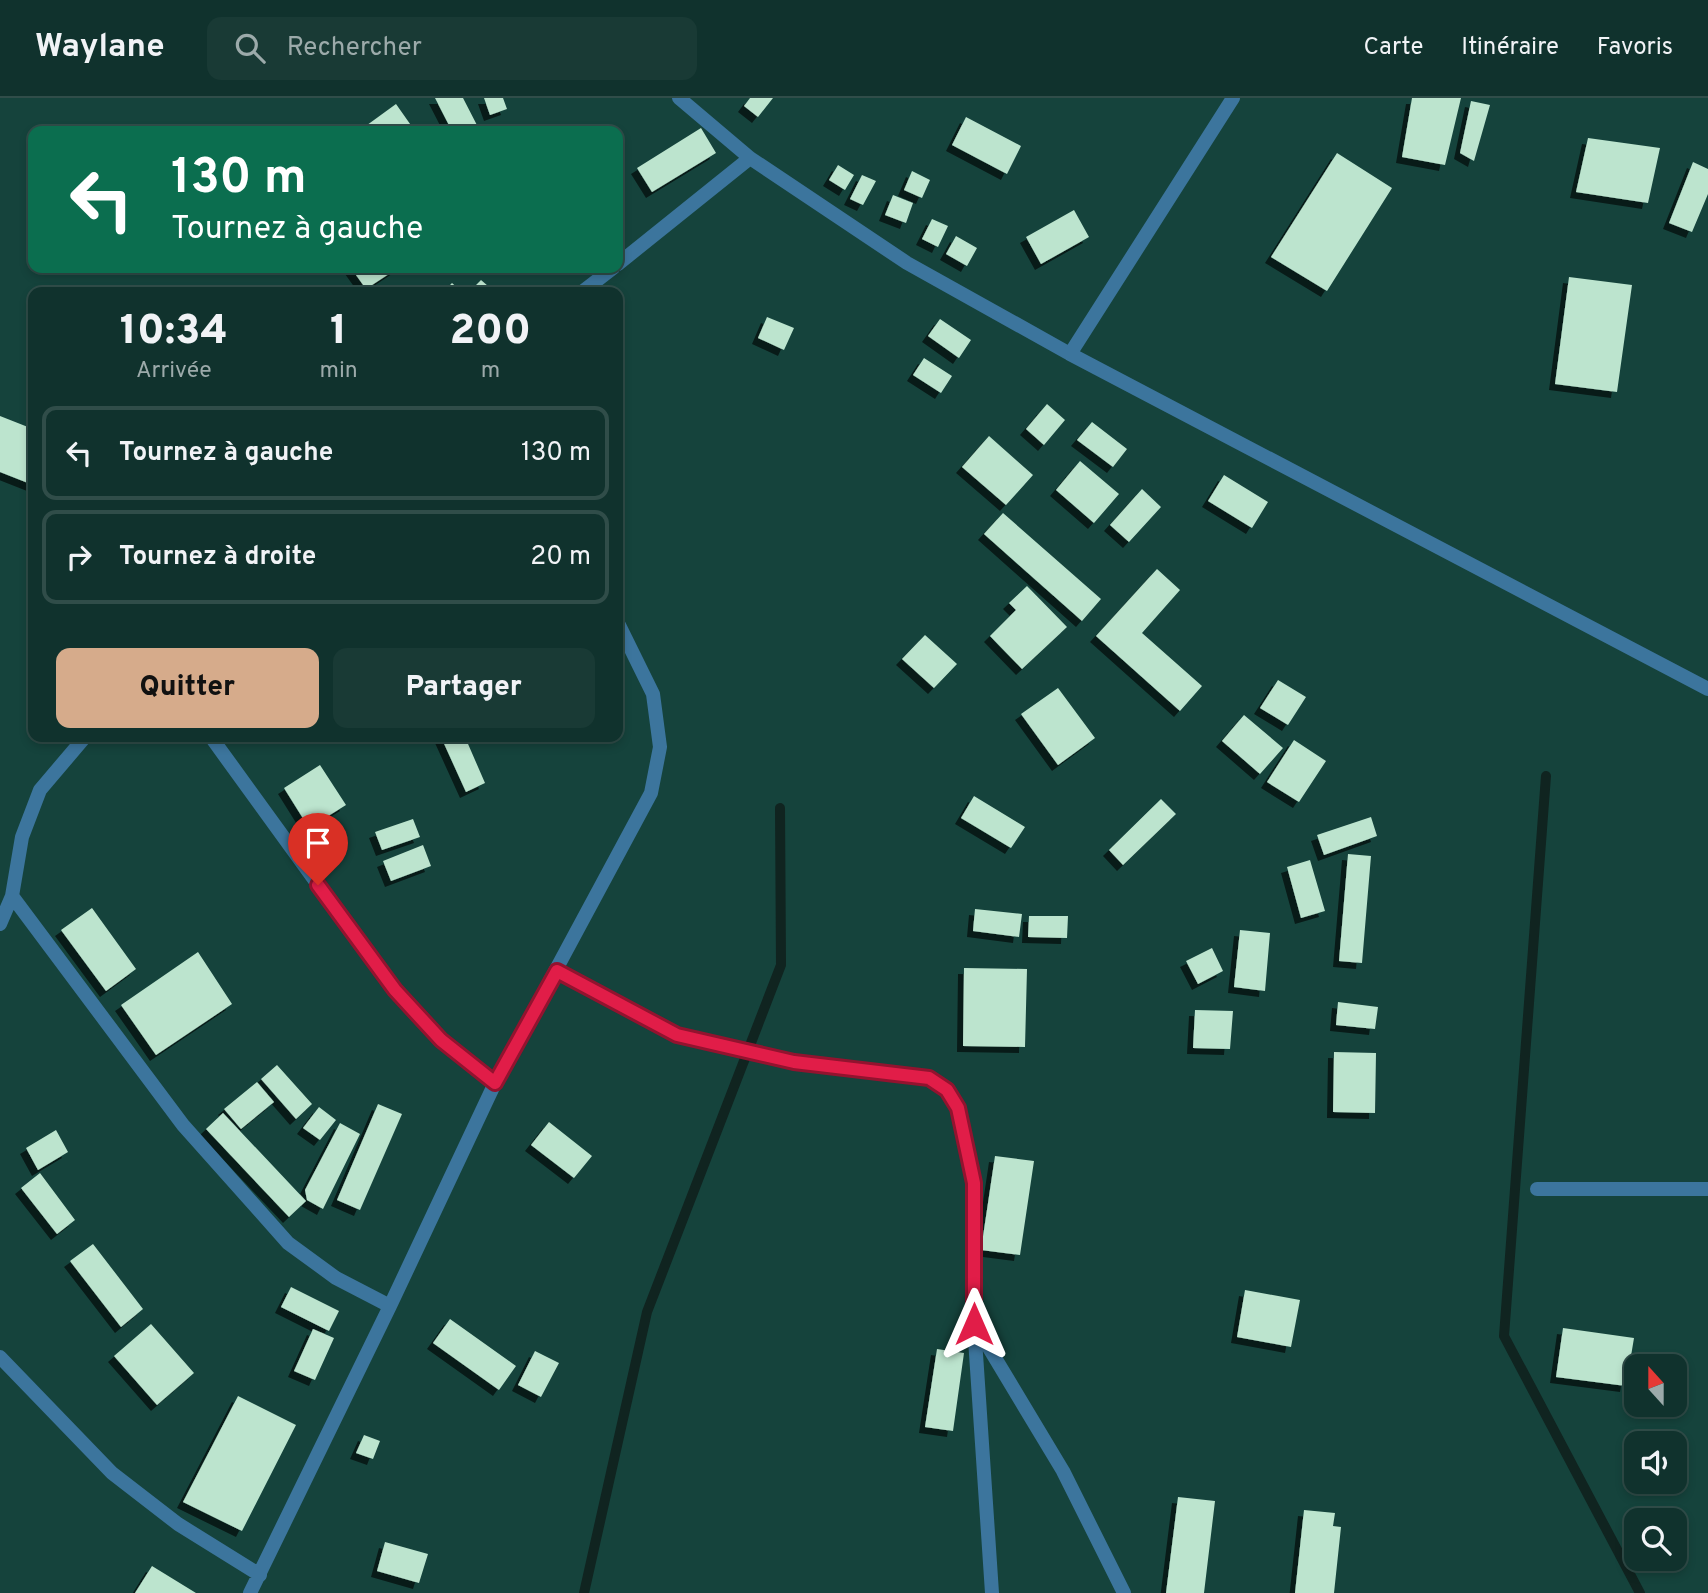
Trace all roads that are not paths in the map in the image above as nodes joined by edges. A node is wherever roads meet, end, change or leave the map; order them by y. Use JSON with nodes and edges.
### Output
{"nodes":[{"id":1,"x":679,"y":98,"type":"edge"},
{"id":2,"x":1233,"y":98,"type":"edge"},
{"id":3,"x":750,"y":158,"type":"junction"},
{"id":4,"x":623,"y":260,"type":"edge"},
{"id":5,"x":606,"y":273,"type":"edge"},
{"id":6,"x":588,"y":287,"type":"edge"},
{"id":7,"x":1070,"y":354,"type":"junction"},
{"id":8,"x":623,"y":633,"type":"edge"},
{"id":9,"x":1708,"y":689,"type":"edge"},
{"id":10,"x":81,"y":742,"type":"edge"},
{"id":11,"x":215,"y":742,"type":"edge"},
{"id":12,"x":12,"y":896,"type":"junction"},
{"id":13,"x":0,"y":924,"type":"edge"},
{"id":14,"x":557,"y":971,"type":"junction"},
{"id":15,"x":495,"y":1083,"type":"junction"},
{"id":16,"x":1536,"y":1189,"type":"dead end"},
{"id":17,"x":1708,"y":1189,"type":"edge"},
{"id":18,"x":390,"y":1307,"type":"junction"},
{"id":19,"x":974,"y":1324,"type":"junction"},
{"id":20,"x":0,"y":1357,"type":"edge"},
{"id":21,"x":260,"y":1575,"type":"junction"},
{"id":22,"x":250,"y":1593,"type":"edge"},
{"id":23,"x":992,"y":1593,"type":"edge"},
{"id":24,"x":1124,"y":1593,"type":"edge"}],
"edges":[{"from":1,"to":3,"type":"street"},
{"from":2,"to":7,"type":"street"},
{"from":3,"to":4,"type":"street"},
{"from":3,"to":7,"type":"street"},
{"from":5,"to":6,"type":"street"},
{"from":7,"to":9,"type":"street"},
{"from":8,"to":14,"type":"street"},
{"from":10,"to":12,"type":"street"},
{"from":11,"to":15,"type":"street"},
{"from":12,"to":13,"type":"street"},
{"from":12,"to":18,"type":"street"},
{"from":14,"to":15,"type":"street"},
{"from":14,"to":19,"type":"street"},
{"from":15,"to":18,"type":"street"},
{"from":16,"to":17,"type":"street"},
{"from":18,"to":21,"type":"street"},
{"from":19,"to":23,"type":"street"},
{"from":19,"to":24,"type":"street"},
{"from":20,"to":21,"type":"street"},
{"from":21,"to":22,"type":"street"}]}
